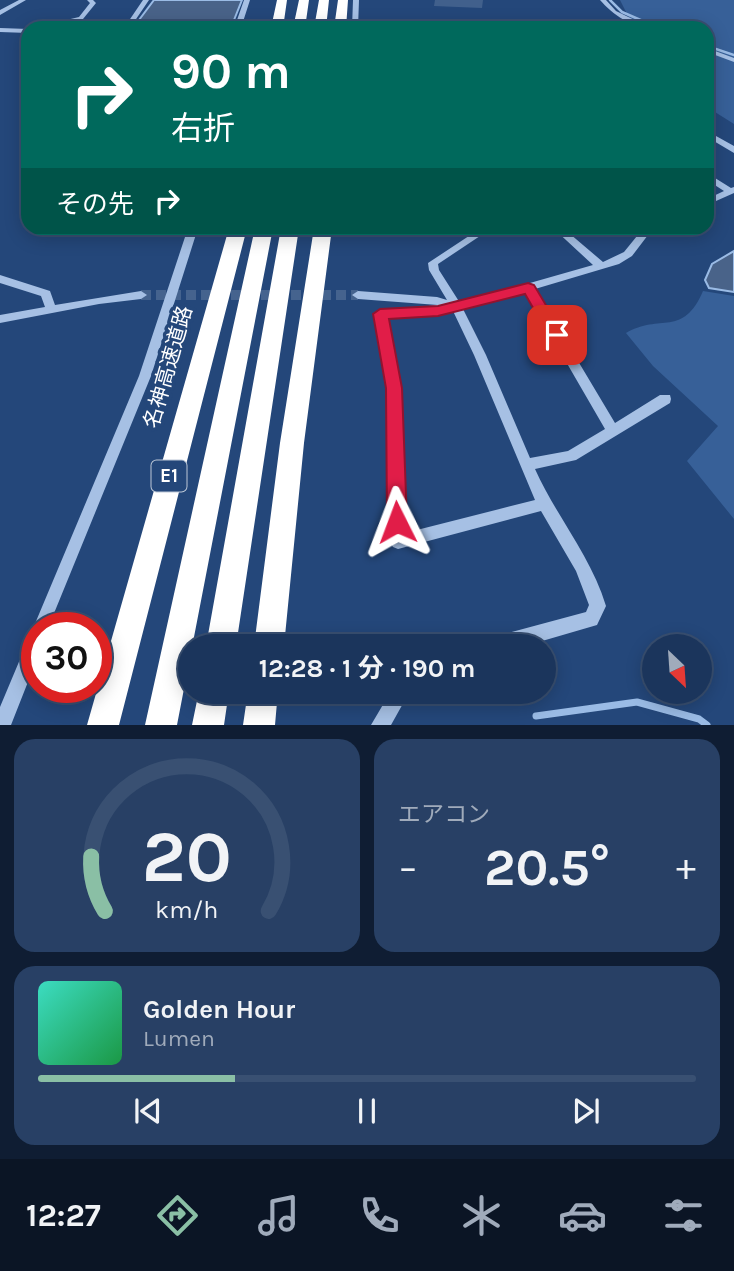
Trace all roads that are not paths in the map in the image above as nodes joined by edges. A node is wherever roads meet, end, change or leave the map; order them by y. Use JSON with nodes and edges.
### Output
{"nodes":[{"id":1,"x":23,"y":0,"type":"edge"},
{"id":2,"x":90,"y":0,"type":"edge"},
{"id":3,"x":146,"y":0,"type":"edge"},
{"id":4,"x":247,"y":0,"type":"edge"},
{"id":5,"x":282,"y":0,"type":"edge"},
{"id":6,"x":304,"y":0,"type":"edge"},
{"id":7,"x":324,"y":0,"type":"edge"},
{"id":8,"x":343,"y":0,"type":"edge"},
{"id":9,"x":356,"y":0,"type":"edge"},
{"id":10,"x":603,"y":0,"type":"edge"},
{"id":11,"x":2,"y":11,"type":"edge"},
{"id":12,"x":68,"y":21,"type":"edge"},
{"id":13,"x":132,"y":21,"type":"edge"},
{"id":14,"x":240,"y":21,"type":"edge"},
{"id":15,"x":278,"y":21,"type":"edge"},
{"id":16,"x":300,"y":21,"type":"edge"},
{"id":17,"x":321,"y":21,"type":"edge"},
{"id":18,"x":341,"y":21,"type":"edge"},
{"id":19,"x":355,"y":21,"type":"edge"},
{"id":20,"x":633,"y":21,"type":"edge"},
{"id":21,"x":0,"y":30,"type":"edge"},
{"id":22,"x":21,"y":31,"type":"edge"},
{"id":23,"x":714,"y":53,"type":"edge"},
{"id":24,"x":734,"y":60,"type":"edge"},
{"id":25,"x":714,"y":138,"type":"edge"},
{"id":26,"x":734,"y":150,"type":"edge"},
{"id":27,"x":714,"y":180,"type":"edge"},
{"id":28,"x":732,"y":191,"type":"edge"},
{"id":29,"x":714,"y":199,"type":"edge"},
{"id":30,"x":191,"y":235,"type":"edge"},
{"id":31,"x":236,"y":235,"type":"edge"},
{"id":32,"x":263,"y":235,"type":"edge"},
{"id":33,"x":289,"y":235,"type":"edge"},
{"id":34,"x":322,"y":235,"type":"edge"},
{"id":35,"x":477,"y":235,"type":"edge"},
{"id":36,"x":566,"y":235,"type":"edge"},
{"id":37,"x":643,"y":235,"type":"edge"},
{"id":38,"x":599,"y":264,"type":"junction"},
{"id":39,"x":0,"y":279,"type":"edge"},
{"id":40,"x":528,"y":288,"type":"junction"},
{"id":41,"x":141,"y":295,"type":"tunnel mouth"},
{"id":42,"x":358,"y":295,"type":"tunnel mouth"},
{"id":43,"x":458,"y":307,"type":"junction"},
{"id":44,"x":51,"y":309,"type":"junction"},
{"id":45,"x":0,"y":318,"type":"edge"},
{"id":46,"x":665,"y":399,"type":"dead end"},
{"id":47,"x":613,"y":431,"type":"junction"},
{"id":48,"x":527,"y":464,"type":"junction"},
{"id":49,"x":544,"y":504,"type":"junction"},
{"id":50,"x":47,"y":612,"type":"edge"},
{"id":51,"x":223,"y":634,"type":"edge"},
{"id":52,"x":270,"y":634,"type":"edge"},
{"id":53,"x":537,"y":634,"type":"edge"},
{"id":54,"x":21,"y":677,"type":"edge"},
{"id":55,"x":212,"y":704,"type":"edge"},
{"id":56,"x":261,"y":704,"type":"edge"},
{"id":57,"x":393,"y":704,"type":"edge"},
{"id":58,"x":2,"y":725,"type":"edge"},
{"id":59,"x":103,"y":725,"type":"edge"},
{"id":60,"x":161,"y":725,"type":"edge"},
{"id":61,"x":208,"y":725,"type":"edge"},
{"id":62,"x":259,"y":725,"type":"edge"},
{"id":63,"x":380,"y":725,"type":"edge"}],
"edges":[{"from":1,"to":11,"type":"street"},
{"from":2,"to":12,"type":"street"},
{"from":3,"to":13,"type":"street"},
{"from":4,"to":14,"type":"street"},
{"from":5,"to":15,"type":"highway"},
{"from":6,"to":16,"type":"highway"},
{"from":7,"to":17,"type":"highway"},
{"from":8,"to":18,"type":"highway"},
{"from":9,"to":19,"type":"street"},
{"from":10,"to":20,"type":"street"},
{"from":21,"to":22,"type":"street"},
{"from":23,"to":24,"type":"street"},
{"from":25,"to":26,"type":"street"},
{"from":27,"to":28,"type":"street"},
{"from":28,"to":29,"type":"street"},
{"from":30,"to":50,"type":"street"},
{"from":31,"to":59,"type":"highway","name":"名神高速道路","number":"E1"},
{"from":32,"to":60,"type":"highway","number":"E1"},
{"from":33,"to":51,"type":"highway"},
{"from":34,"to":52,"type":"highway"},
{"from":35,"to":43,"type":"street"},
{"from":36,"to":38,"type":"street"},
{"from":37,"to":38,"type":"street"},
{"from":38,"to":40,"type":"street"},
{"from":39,"to":44,"type":"street"},
{"from":40,"to":43,"type":"street"},
{"from":40,"to":47,"type":"street"},
{"from":41,"to":44,"type":"street"},
{"from":42,"to":43,"type":"street"},
{"from":43,"to":48,"type":"street"},
{"from":43,"to":49,"type":"street"},
{"from":44,"to":45,"type":"street"},
{"from":46,"to":47,"type":"street"},
{"from":47,"to":48,"type":"street"},
{"from":48,"to":49,"type":"street"},
{"from":49,"to":53,"type":"street"},
{"from":54,"to":58,"type":"street"},
{"from":55,"to":61,"type":"highway"},
{"from":56,"to":62,"type":"highway"},
{"from":57,"to":63,"type":"street"}]}
